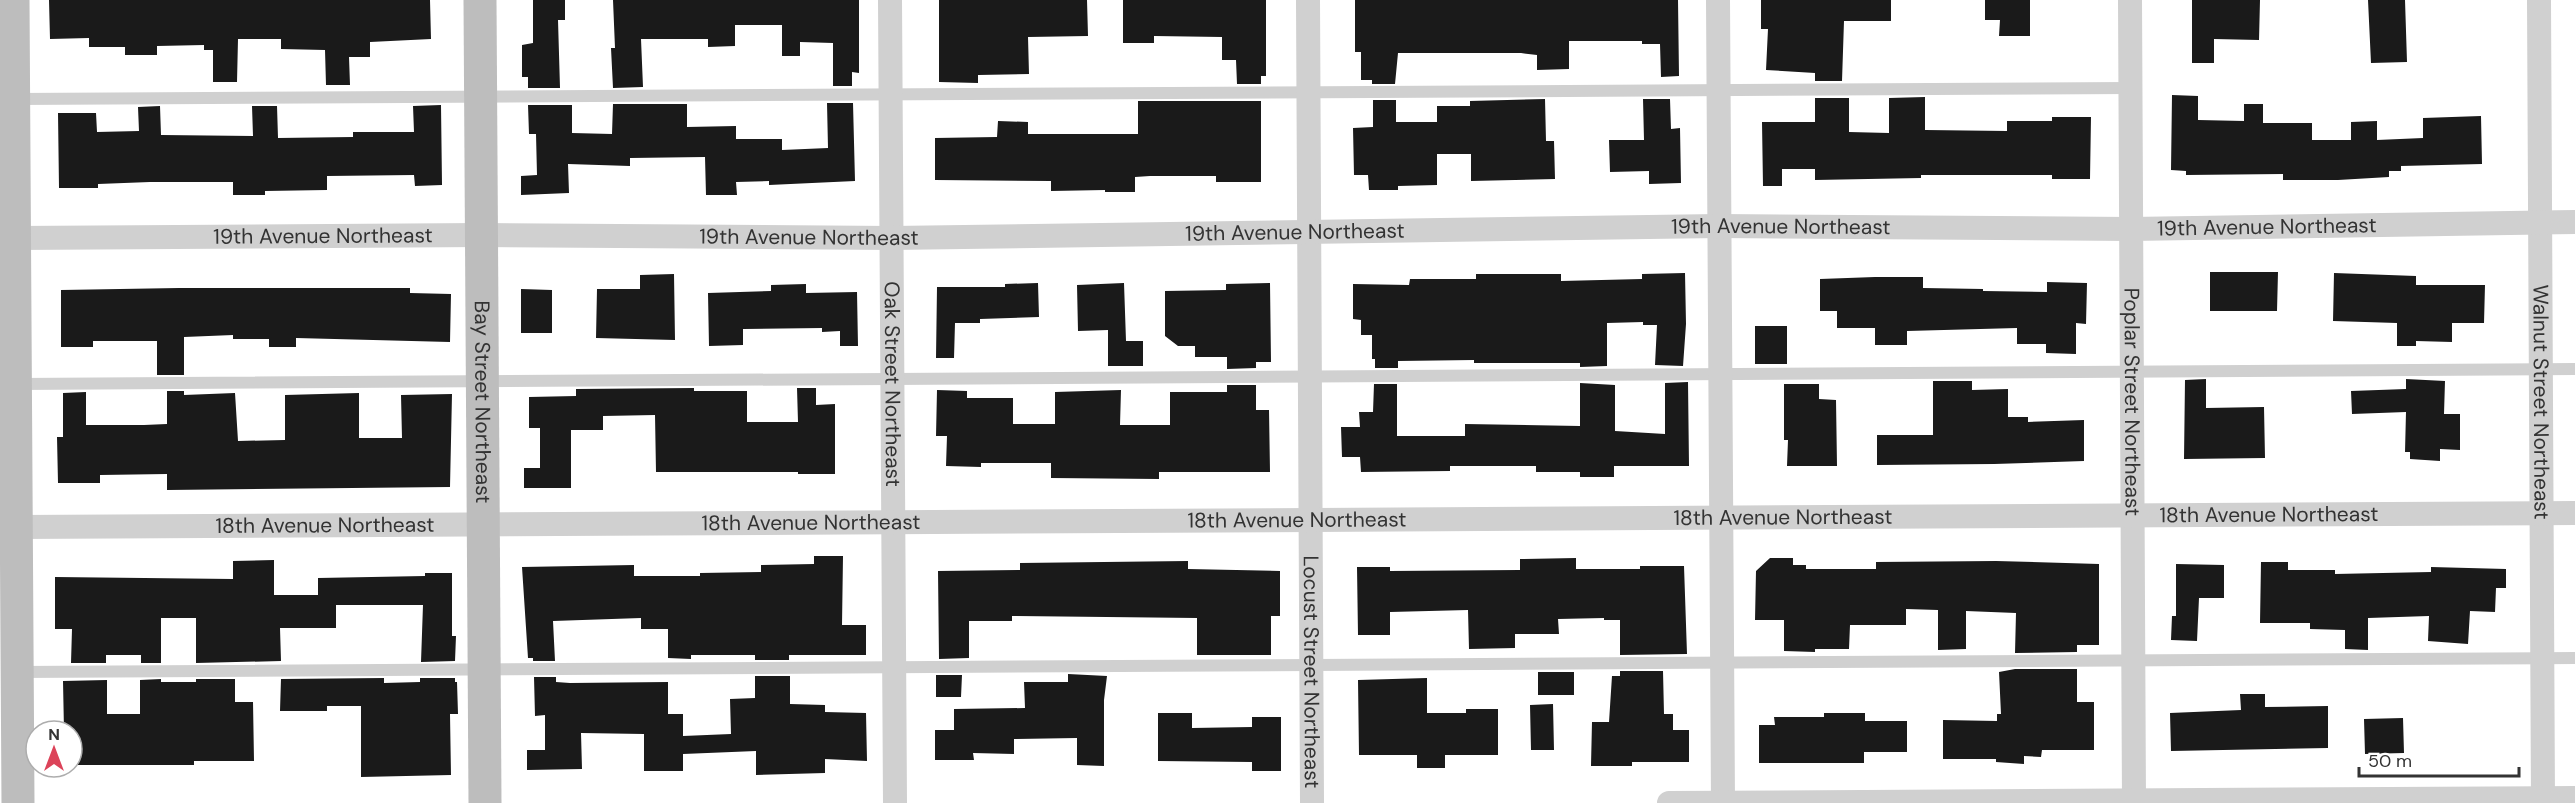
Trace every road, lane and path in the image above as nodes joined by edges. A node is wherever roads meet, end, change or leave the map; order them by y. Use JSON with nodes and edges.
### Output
{"nodes":[{"id":1,"x":13,"y":0,"type":"edge"},
{"id":2,"x":480,"y":0,"type":"edge"},
{"id":3,"x":890,"y":0,"type":"edge"},
{"id":4,"x":1308,"y":0,"type":"edge"},
{"id":5,"x":1718,"y":0,"type":"edge"},
{"id":6,"x":2130,"y":0,"type":"edge"},
{"id":7,"x":2539,"y":0,"type":"edge"},
{"id":8,"x":7,"y":43,"type":"edge"},
{"id":9,"x":2131,"y":88,"type":"junction"},
{"id":10,"x":1719,"y":90,"type":"junction"},
{"id":11,"x":1308,"y":92,"type":"junction"},
{"id":12,"x":891,"y":94,"type":"junction"},
{"id":13,"x":481,"y":97,"type":"junction"},
{"id":14,"x":14,"y":99,"type":"junction"},
{"id":15,"x":7,"y":196,"type":"edge"},
{"id":16,"x":2540,"y":222,"type":"junction"},
{"id":17,"x":2575,"y":222,"type":"edge"},
{"id":18,"x":1719,"y":226,"type":"junction"},
{"id":19,"x":2131,"y":229,"type":"junction"},
{"id":20,"x":1309,"y":231,"type":"junction"},
{"id":21,"x":482,"y":235,"type":"junction"},
{"id":22,"x":15,"y":238,"type":"junction"},
{"id":23,"x":892,"y":238,"type":"junction"},
{"id":24,"x":8,"y":348,"type":"edge"},
{"id":25,"x":2575,"y":369,"type":"edge"},
{"id":26,"x":2541,"y":370,"type":"junction"},
{"id":27,"x":2132,"y":372,"type":"junction"},
{"id":28,"x":1720,"y":374,"type":"junction"},
{"id":29,"x":1310,"y":376,"type":"junction"},
{"id":30,"x":892,"y":379,"type":"junction"},
{"id":31,"x":482,"y":381,"type":"junction"},
{"id":32,"x":16,"y":384,"type":"junction"},
{"id":33,"x":2542,"y":513,"type":"junction"},
{"id":34,"x":2575,"y":513,"type":"edge"},
{"id":35,"x":2133,"y":515,"type":"junction"},
{"id":36,"x":1721,"y":518,"type":"junction"},
{"id":37,"x":11,"y":519,"type":"edge"},
{"id":38,"x":1311,"y":520,"type":"junction"},
{"id":39,"x":893,"y":522,"type":"junction"},
{"id":40,"x":483,"y":524,"type":"junction"},
{"id":41,"x":2543,"y":658,"type":"junction"},
{"id":42,"x":2575,"y":658,"type":"edge"},
{"id":43,"x":2134,"y":661,"type":"junction"},
{"id":44,"x":1722,"y":663,"type":"junction"},
{"id":45,"x":1311,"y":665,"type":"junction"},
{"id":46,"x":894,"y":667,"type":"junction"},
{"id":47,"x":484,"y":669,"type":"junction"},
{"id":48,"x":9,"y":672,"type":"edge"},
{"id":49,"x":2575,"y":798,"type":"edge"},
{"id":50,"x":2543,"y":801,"type":"edge"},
{"id":51,"x":2134,"y":802,"type":"edge"},
{"id":52,"x":18,"y":803,"type":"edge"},
{"id":53,"x":485,"y":803,"type":"edge"},
{"id":54,"x":895,"y":803,"type":"edge"},
{"id":55,"x":1312,"y":803,"type":"edge"},
{"id":56,"x":1669,"y":803,"type":"edge"},
{"id":57,"x":1723,"y":803,"type":"edge"}],
"edges":[{"from":1,"to":8,"type":"street"},
{"from":2,"to":13,"type":"street","name":"Bay Street Northeast"},
{"from":3,"to":12,"type":"street","name":"Oak Street Northeast"},
{"from":4,"to":11,"type":"street","name":"Locust Street Northeast"},
{"from":5,"to":10,"type":"street"},
{"from":6,"to":9,"type":"street","name":"Poplar Street Northeast"},
{"from":7,"to":16,"type":"street","name":"Walnut Street Northeast"},
{"from":8,"to":14,"type":"street"},
{"from":9,"to":10,"type":"lane"},
{"from":9,"to":19,"type":"street","name":"Poplar Street Northeast"},
{"from":10,"to":11,"type":"lane"},
{"from":10,"to":18,"type":"street"},
{"from":11,"to":12,"type":"lane"},
{"from":11,"to":20,"type":"street","name":"Locust Street Northeast"},
{"from":12,"to":13,"type":"lane"},
{"from":12,"to":23,"type":"street","name":"Oak Street Northeast"},
{"from":13,"to":14,"type":"lane"},
{"from":13,"to":21,"type":"street","name":"Bay Street Northeast"},
{"from":14,"to":15,"type":"street"},
{"from":15,"to":22,"type":"street"},
{"from":16,"to":17,"type":"street","name":"19th Avenue Northeast"},
{"from":16,"to":19,"type":"street","name":"19th Avenue Northeast"},
{"from":16,"to":26,"type":"street","name":"Walnut Street Northeast"},
{"from":18,"to":19,"type":"street","name":"19th Avenue Northeast"},
{"from":18,"to":20,"type":"street","name":"19th Avenue Northeast"},
{"from":18,"to":28,"type":"street"},
{"from":19,"to":27,"type":"street","name":"Poplar Street Northeast"},
{"from":20,"to":23,"type":"street","name":"19th Avenue Northeast"},
{"from":20,"to":29,"type":"street","name":"Locust Street Northeast"},
{"from":21,"to":22,"type":"street","name":"19th Avenue Northeast"},
{"from":21,"to":23,"type":"street","name":"19th Avenue Northeast"},
{"from":21,"to":31,"type":"street","name":"Bay Street Northeast"},
{"from":22,"to":24,"type":"street"},
{"from":23,"to":30,"type":"street","name":"Oak Street Northeast"},
{"from":24,"to":32,"type":"street"},
{"from":25,"to":26,"type":"lane"},
{"from":26,"to":27,"type":"lane"},
{"from":26,"to":33,"type":"street","name":"Walnut Street Northeast"},
{"from":27,"to":28,"type":"lane"},
{"from":27,"to":35,"type":"street","name":"Poplar Street Northeast"},
{"from":28,"to":29,"type":"lane"},
{"from":28,"to":36,"type":"street"},
{"from":29,"to":30,"type":"lane"},
{"from":29,"to":38,"type":"street","name":"Locust Street Northeast"},
{"from":30,"to":31,"type":"lane"},
{"from":30,"to":39,"type":"street","name":"Oak Street Northeast"},
{"from":31,"to":32,"type":"lane"},
{"from":31,"to":40,"type":"street","name":"Bay Street Northeast"},
{"from":32,"to":37,"type":"street"},
{"from":33,"to":34,"type":"street","name":"18th Avenue Northeast"},
{"from":33,"to":35,"type":"street","name":"18th Avenue Northeast"},
{"from":33,"to":41,"type":"street","name":"Walnut Street Northeast"},
{"from":35,"to":36,"type":"street","name":"18th Avenue Northeast"},
{"from":35,"to":43,"type":"street","name":"Poplar Street Northeast"},
{"from":36,"to":38,"type":"street","name":"18th Avenue Northeast"},
{"from":36,"to":44,"type":"street"},
{"from":37,"to":40,"type":"street","name":"18th Avenue Northeast"},
{"from":37,"to":48,"type":"street"},
{"from":38,"to":39,"type":"street","name":"18th Avenue Northeast"},
{"from":38,"to":45,"type":"street","name":"Locust Street Northeast"},
{"from":39,"to":40,"type":"street","name":"18th Avenue Northeast"},
{"from":39,"to":46,"type":"street","name":"Oak Street Northeast"},
{"from":40,"to":47,"type":"street","name":"Bay Street Northeast"},
{"from":41,"to":42,"type":"lane"},
{"from":41,"to":43,"type":"lane"},
{"from":41,"to":50,"type":"street","name":"Walnut Street Northeast"},
{"from":43,"to":44,"type":"lane"},
{"from":43,"to":51,"type":"street","name":"Poplar Street Northeast"},
{"from":44,"to":45,"type":"lane"},
{"from":44,"to":57,"type":"street"},
{"from":45,"to":46,"type":"lane"},
{"from":45,"to":55,"type":"street","name":"Locust Street Northeast"},
{"from":46,"to":47,"type":"lane"},
{"from":46,"to":54,"type":"street","name":"Oak Street Northeast"},
{"from":47,"to":48,"type":"lane"},
{"from":47,"to":53,"type":"street","name":"Bay Street Northeast"},
{"from":48,"to":52,"type":"street"},
{"from":49,"to":50,"type":"street"},
{"from":50,"to":51,"type":"street"},
{"from":51,"to":57,"type":"street"},
{"from":56,"to":57,"type":"street"}]}
